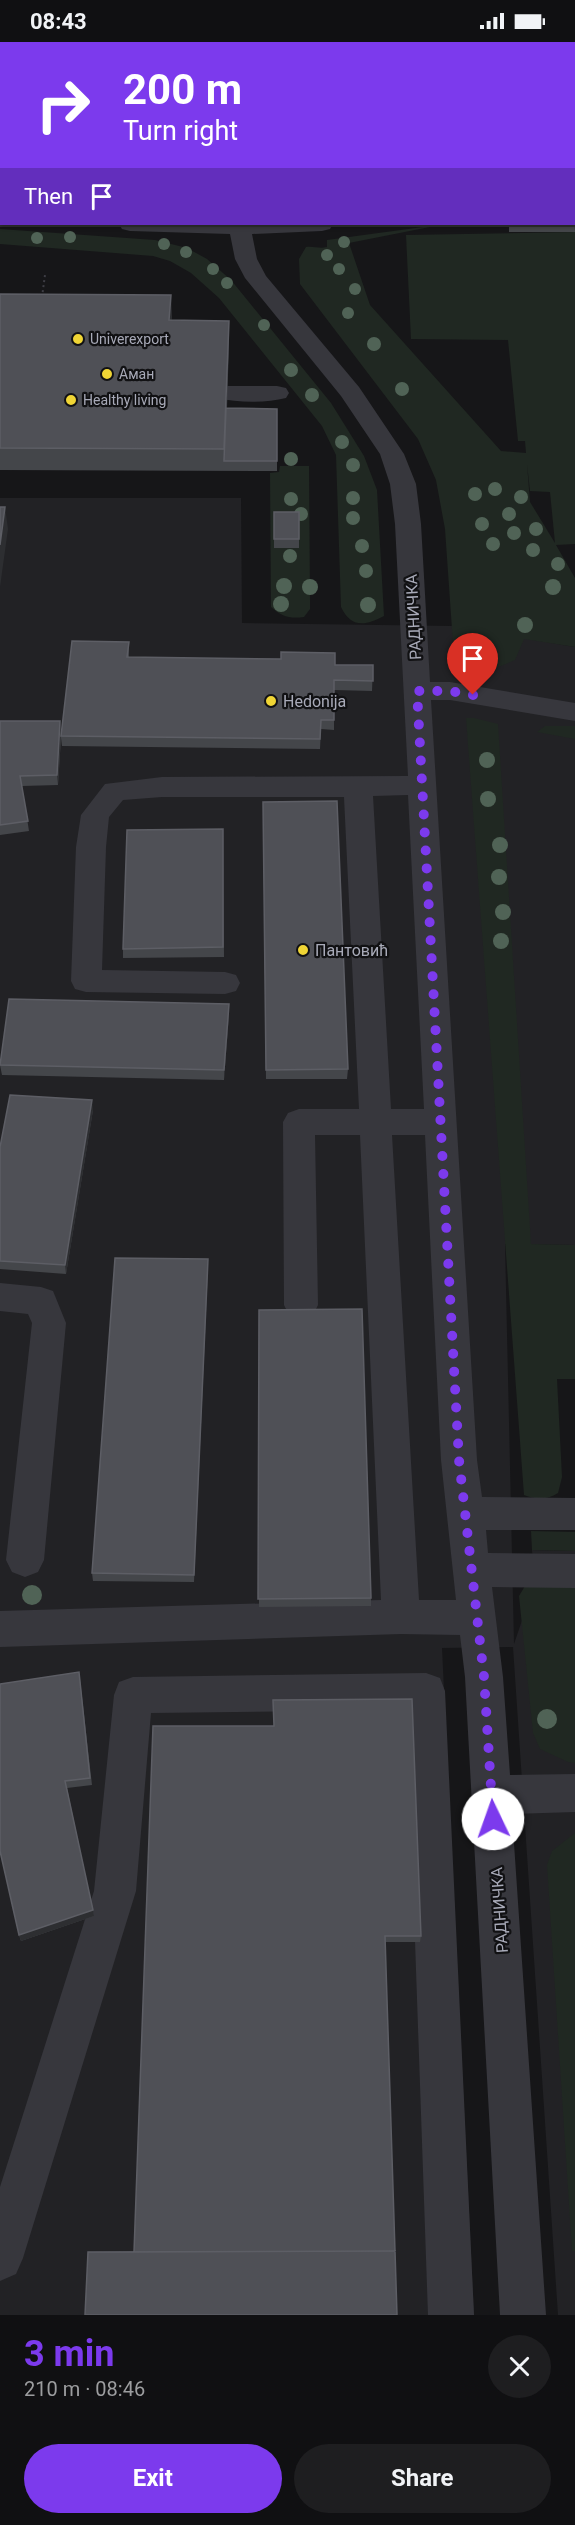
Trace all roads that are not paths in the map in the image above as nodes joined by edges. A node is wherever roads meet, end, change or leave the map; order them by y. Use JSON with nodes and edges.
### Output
{"nodes":[{"id":1,"x":158,"y":225,"type":"edge"},
{"id":2,"x":302,"y":225,"type":"edge"},
{"id":3,"x":240,"y":228,"type":"junction"},
{"id":4,"x":227,"y":393,"type":"edge"},
{"id":5,"x":277,"y":393,"type":"dead end"},
{"id":6,"x":417,"y":691,"type":"junction"},
{"id":7,"x":575,"y":711,"type":"edge"},
{"id":8,"x":422,"y":785,"type":"junction"},
{"id":9,"x":358,"y":787,"type":"junction"},
{"id":10,"x":225,"y":983,"type":"dead end"},
{"id":11,"x":374,"y":1122,"type":"junction"},
{"id":12,"x":440,"y":1122,"type":"junction"},
{"id":13,"x":0,"y":1297,"type":"edge"},
{"id":14,"x":301,"y":1305,"type":"dead end"},
{"id":15,"x":465,"y":1513,"type":"junction"},
{"id":16,"x":575,"y":1514,"type":"edge"},
{"id":17,"x":25,"y":1560,"type":"dead end"},
{"id":18,"x":472,"y":1570,"type":"junction"},
{"id":19,"x":575,"y":1571,"type":"edge"},
{"id":20,"x":401,"y":1617,"type":"junction"},
{"id":21,"x":478,"y":1618,"type":"junction"},
{"id":22,"x":0,"y":1629,"type":"edge"},
{"id":23,"x":575,"y":1793,"type":"edge"},
{"id":24,"x":492,"y":1795,"type":"junction"},
{"id":25,"x":4,"y":2235,"type":"edge"},
{"id":26,"x":451,"y":2315,"type":"edge"},
{"id":27,"x":523,"y":2315,"type":"edge"}],
"edges":[{"from":1,"to":3,"type":"street"},
{"from":2,"to":3,"type":"street"},
{"from":3,"to":6,"type":"street","name":"РАДНИЧКА"},
{"from":4,"to":5,"type":"street"},
{"from":6,"to":7,"type":"street"},
{"from":6,"to":8,"type":"street","name":"РАДНИЧКА"},
{"from":8,"to":9,"type":"street"},
{"from":8,"to":12,"type":"street","name":"РАДНИЧКА"},
{"from":9,"to":10,"type":"street"},
{"from":9,"to":11,"type":"street"},
{"from":11,"to":12,"type":"street"},
{"from":11,"to":14,"type":"street"},
{"from":11,"to":20,"type":"street"},
{"from":12,"to":15,"type":"street","name":"РАДНИЧКА"},
{"from":13,"to":17,"type":"street"},
{"from":15,"to":16,"type":"street"},
{"from":15,"to":18,"type":"street","name":"РАДНИЧКА"},
{"from":18,"to":19,"type":"street"},
{"from":18,"to":21,"type":"street","name":"РАДНИЧКА"},
{"from":20,"to":21,"type":"street"},
{"from":20,"to":22,"type":"street"},
{"from":21,"to":24,"type":"street","name":"РАДНИЧКА"},
{"from":23,"to":24,"type":"street"},
{"from":24,"to":27,"type":"street","name":"РАДНИЧКА"},
{"from":25,"to":26,"type":"street"}]}
